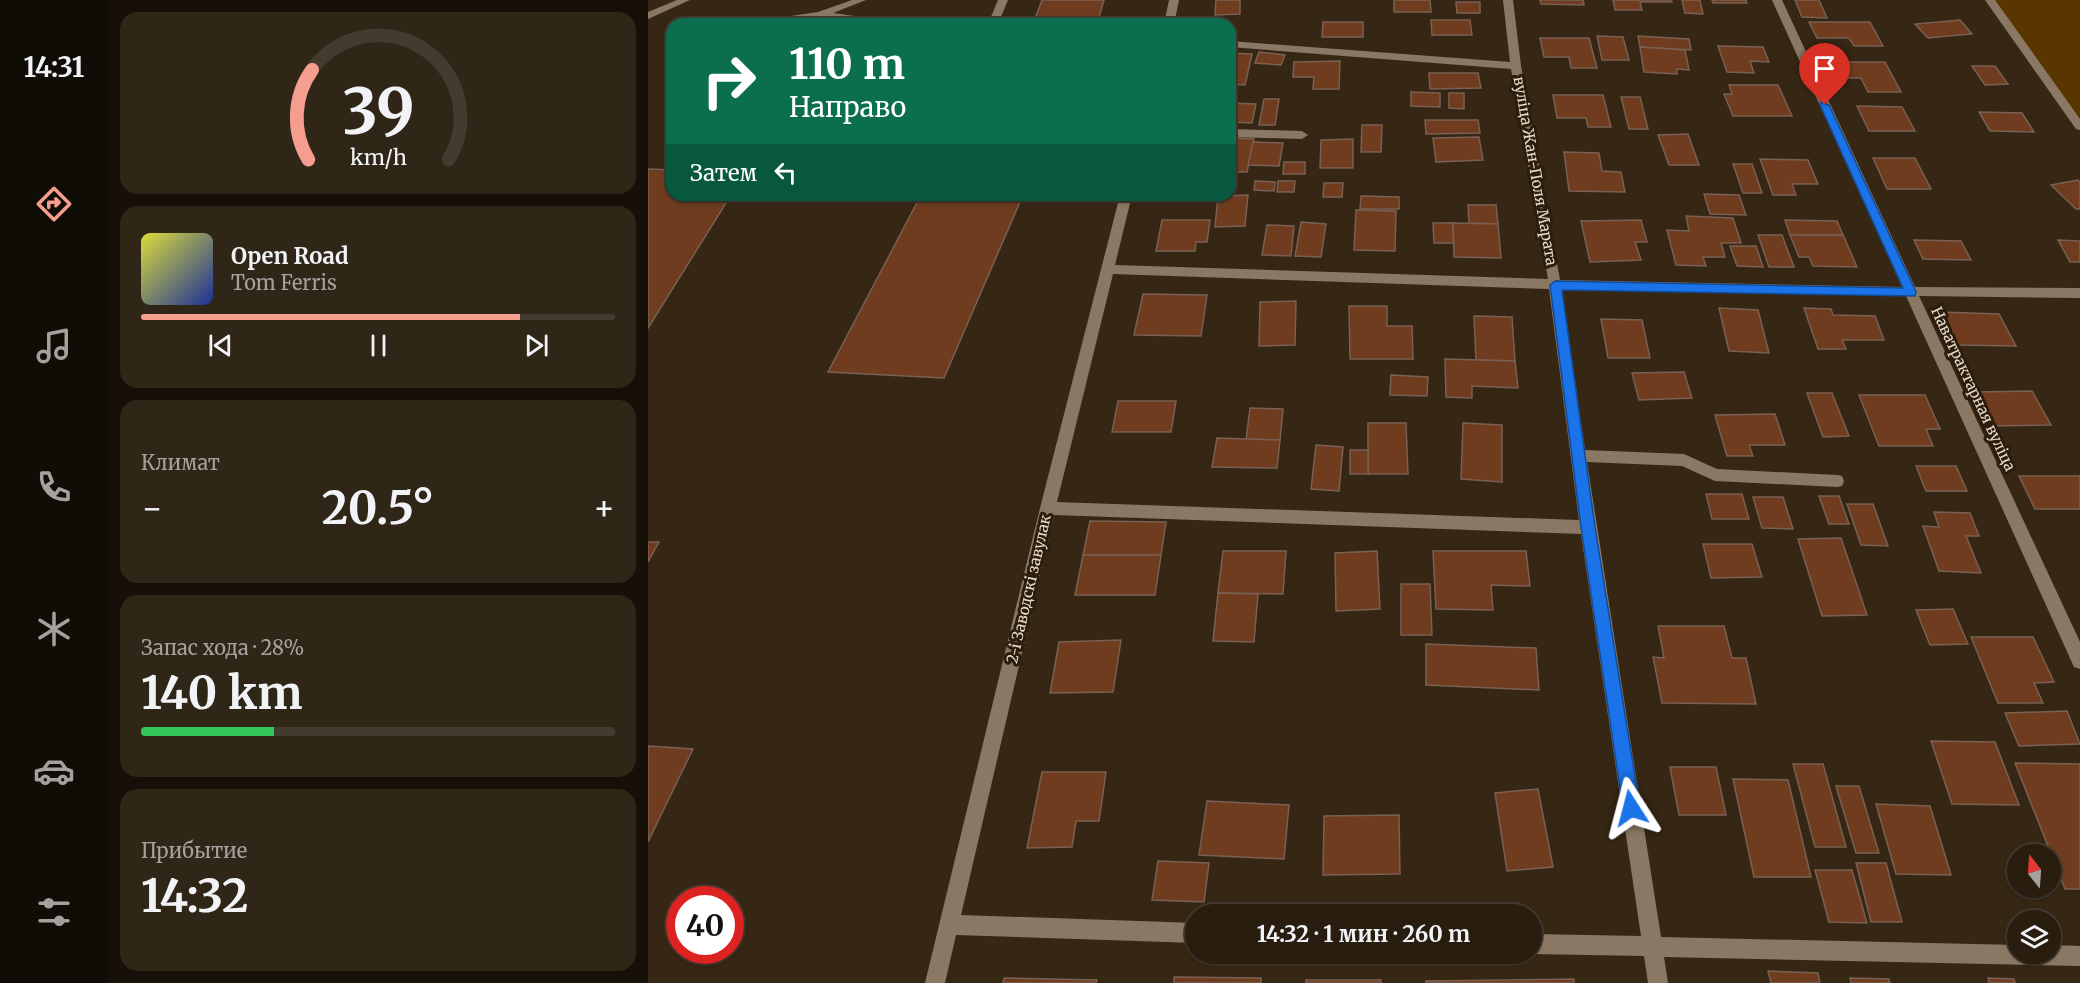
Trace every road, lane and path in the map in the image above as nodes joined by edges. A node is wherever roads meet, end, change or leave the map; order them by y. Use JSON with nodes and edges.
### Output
{"nodes":[{"id":1,"x":685,"y":0,"type":"edge"},
{"id":2,"x":861,"y":0,"type":"edge"},
{"id":3,"x":1003,"y":0,"type":"edge"},
{"id":4,"x":1174,"y":0,"type":"edge"},
{"id":5,"x":1508,"y":0,"type":"edge"},
{"id":6,"x":1777,"y":0,"type":"edge"},
{"id":7,"x":1989,"y":0,"type":"edge"},
{"id":8,"x":820,"y":15,"type":"junction"},
{"id":9,"x":648,"y":16,"type":"edge"},
{"id":10,"x":799,"y":18,"type":"edge"},
{"id":11,"x":843,"y":18,"type":"edge"},
{"id":12,"x":996,"y":18,"type":"edge"},
{"id":13,"x":1170,"y":18,"type":"edge"},
{"id":14,"x":1236,"y":44,"type":"edge"},
{"id":15,"x":1516,"y":66,"type":"junction"},
{"id":16,"x":2080,"y":127,"type":"edge"},
{"id":17,"x":1236,"y":132,"type":"edge"},
{"id":18,"x":1302,"y":135,"type":"dead end"},
{"id":19,"x":1124,"y":201,"type":"edge"},
{"id":20,"x":1107,"y":269,"type":"junction"},
{"id":21,"x":1555,"y":285,"type":"junction"},
{"id":22,"x":1910,"y":292,"type":"junction"},
{"id":23,"x":2080,"y":293,"type":"edge"},
{"id":24,"x":1578,"y":456,"type":"junction"},
{"id":25,"x":1837,"y":481,"type":"dead end"},
{"id":26,"x":1048,"y":508,"type":"junction"},
{"id":27,"x":1588,"y":527,"type":"junction"},
{"id":28,"x":2080,"y":661,"type":"edge"},
{"id":29,"x":949,"y":925,"type":"junction"},
{"id":30,"x":1185,"y":933,"type":"edge"},
{"id":31,"x":1542,"y":944,"type":"edge"},
{"id":32,"x":1653,"y":949,"type":"junction"},
{"id":33,"x":2080,"y":956,"type":"edge"},
{"id":34,"x":935,"y":983,"type":"edge"},
{"id":35,"x":1658,"y":983,"type":"edge"}],
"edges":[{"from":1,"to":9,"type":"street"},
{"from":2,"to":8,"type":"street"},
{"from":3,"to":12,"type":"street"},
{"from":4,"to":13,"type":"street"},
{"from":5,"to":15,"type":"street","name":"вуліца Жан-Поля Марата"},
{"from":6,"to":22,"type":"street","name":"Наватрактарная вуліца"},
{"from":7,"to":16,"type":"street"},
{"from":8,"to":10,"type":"street"},
{"from":8,"to":11,"type":"street"},
{"from":14,"to":15,"type":"street"},
{"from":15,"to":21,"type":"street","name":"вуліца Жан-Поля Марата"},
{"from":17,"to":18,"type":"street"},
{"from":19,"to":20,"type":"street","name":"2-і Заводскі завулак"},
{"from":20,"to":21,"type":"street"},
{"from":20,"to":26,"type":"street","name":"2-і Заводскі завулак"},
{"from":21,"to":22,"type":"street"},
{"from":21,"to":24,"type":"street","name":"вуліца Жан-Поля Марата"},
{"from":22,"to":23,"type":"street"},
{"from":22,"to":28,"type":"street","name":"Наватрактарная вуліца"},
{"from":24,"to":25,"type":"street"},
{"from":24,"to":27,"type":"street","name":"вуліца Жан-Поля Марата"},
{"from":26,"to":27,"type":"street"},
{"from":26,"to":29,"type":"street","name":"2-і Заводскі завулак"},
{"from":27,"to":32,"type":"street","name":"вуліца Жан-Поля Марата"},
{"from":29,"to":30,"type":"street"},
{"from":29,"to":34,"type":"street","name":"2-і Заводскі завулак"},
{"from":31,"to":32,"type":"street"},
{"from":32,"to":33,"type":"street"},
{"from":32,"to":35,"type":"street","name":"вуліца Жан-Поля Марата"}]}
